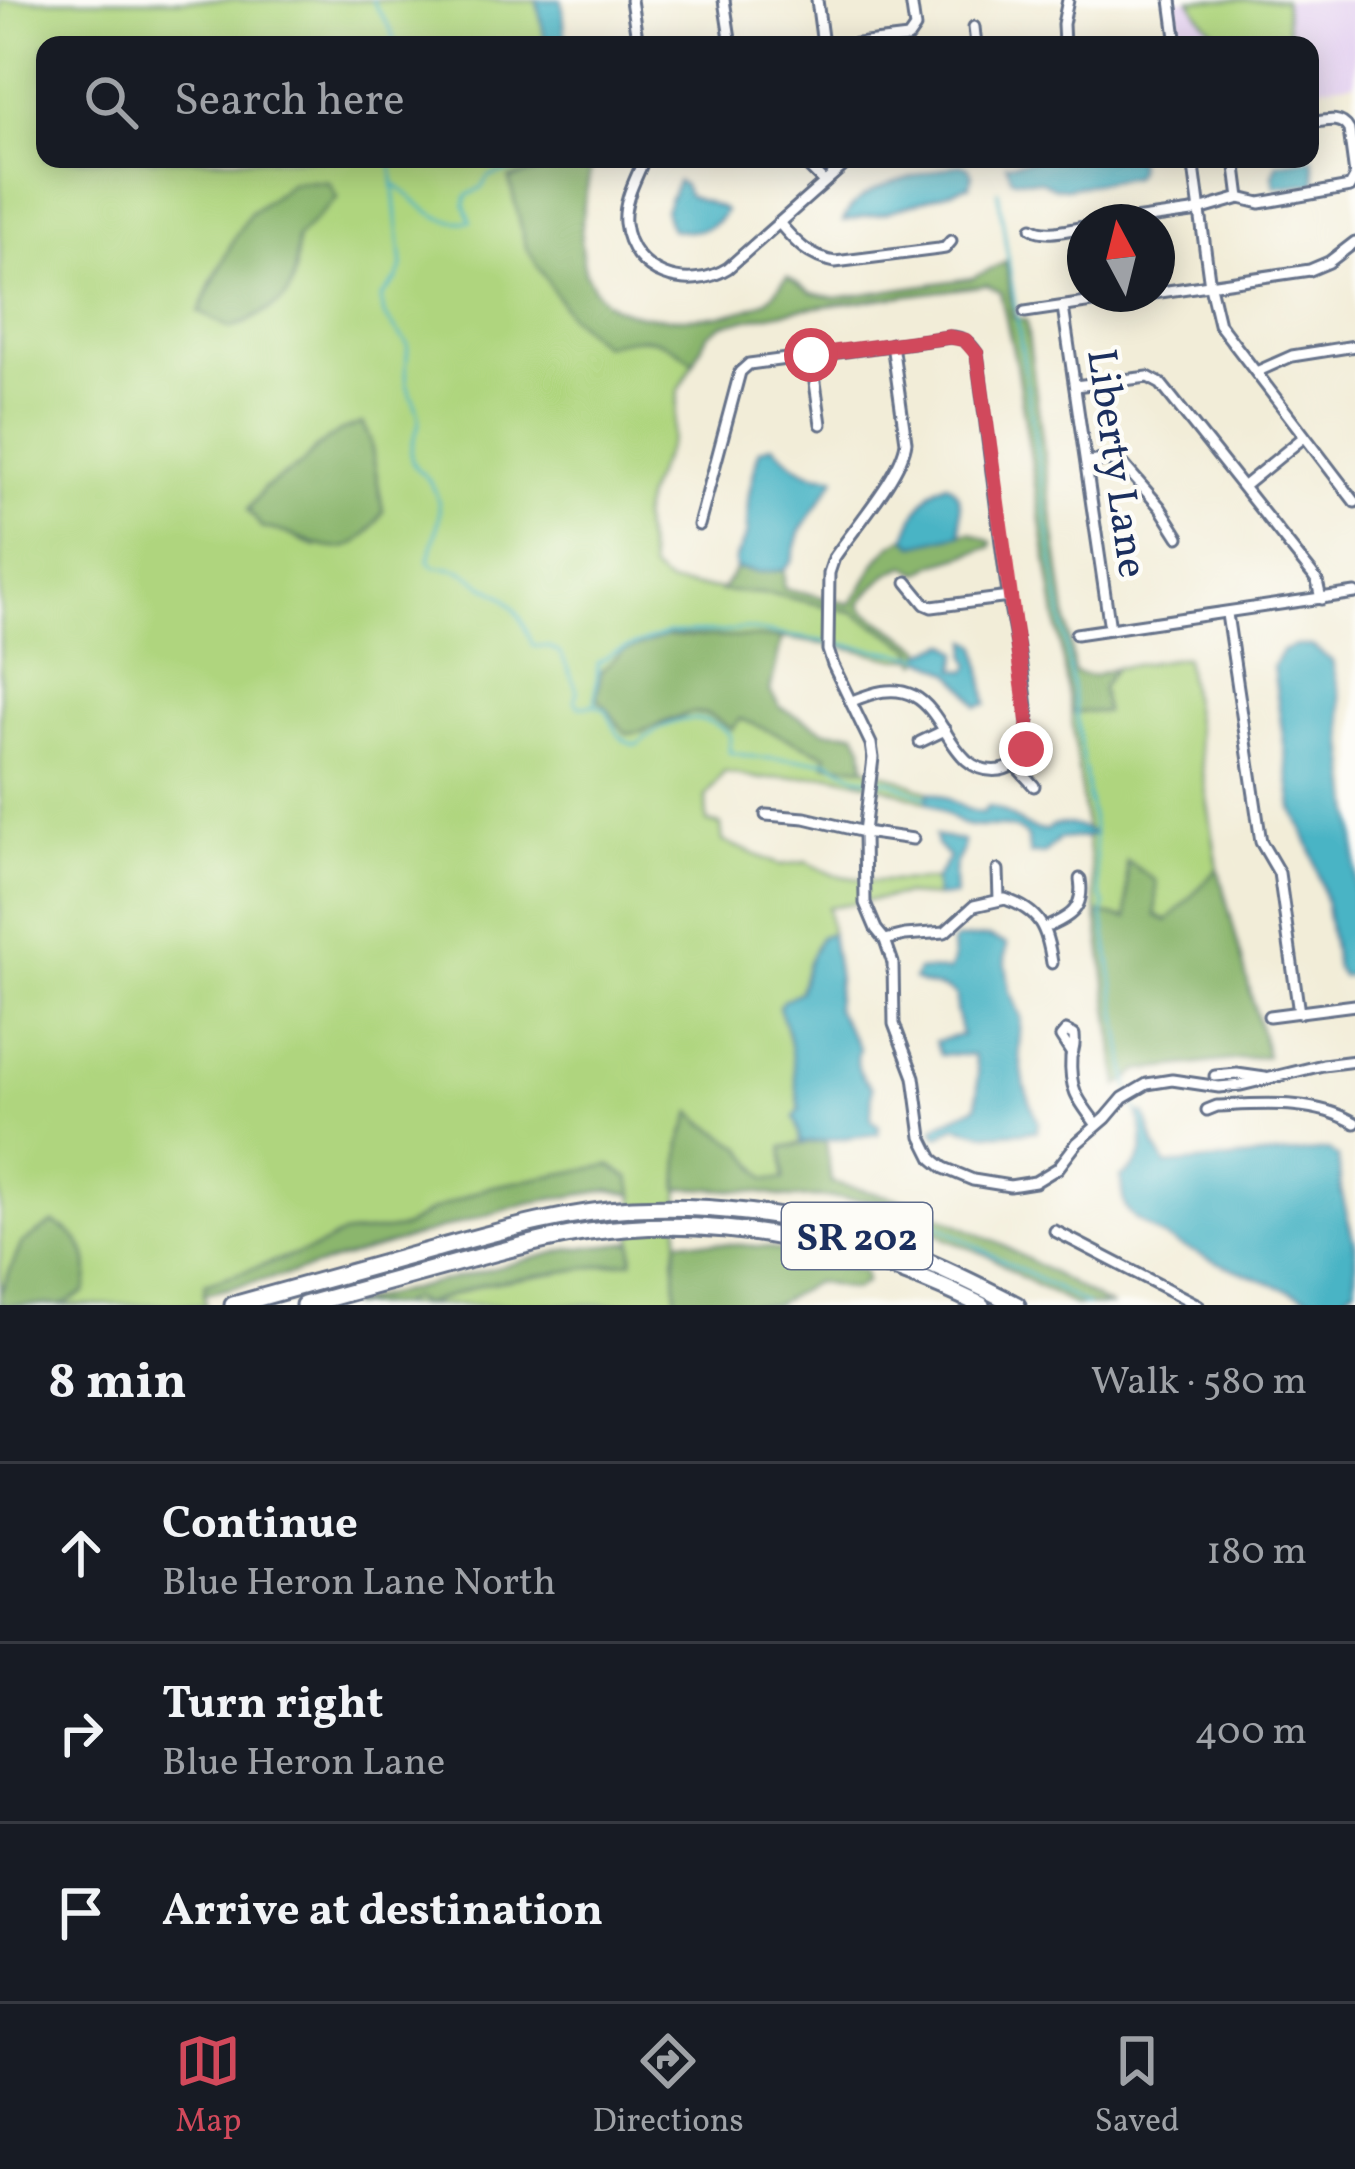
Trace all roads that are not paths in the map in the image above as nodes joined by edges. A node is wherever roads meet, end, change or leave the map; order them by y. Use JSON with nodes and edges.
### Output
{"nodes":[{"id":1,"x":631,"y":0,"type":"edge"},
{"id":2,"x":724,"y":0,"type":"edge"},
{"id":3,"x":817,"y":0,"type":"edge"},
{"id":4,"x":911,"y":0,"type":"edge"},
{"id":5,"x":1068,"y":0,"type":"edge"},
{"id":6,"x":1171,"y":0,"type":"edge"},
{"id":7,"x":974,"y":27,"type":"dead end"},
{"id":8,"x":637,"y":36,"type":"edge"},
{"id":9,"x":730,"y":36,"type":"edge"},
{"id":10,"x":822,"y":36,"type":"edge"},
{"id":11,"x":909,"y":36,"type":"edge"},
{"id":12,"x":975,"y":36,"type":"edge"},
{"id":13,"x":1064,"y":36,"type":"edge"},
{"id":14,"x":1176,"y":36,"type":"edge"},
{"id":15,"x":1319,"y":122,"type":"edge"},
{"id":16,"x":1353,"y":162,"type":"edge"},
{"id":17,"x":641,"y":168,"type":"edge"},
{"id":18,"x":810,"y":168,"type":"edge"},
{"id":19,"x":840,"y":168,"type":"edge"},
{"id":20,"x":1194,"y":168,"type":"edge"},
{"id":21,"x":1236,"y":168,"type":"edge"},
{"id":22,"x":1355,"y":176,"type":"edge"},
{"id":23,"x":823,"y":181,"type":"junction"},
{"id":24,"x":1240,"y":198,"type":"junction"},
{"id":25,"x":1200,"y":208,"type":"junction"},
{"id":26,"x":1175,"y":214,"type":"edge"},
{"id":27,"x":780,"y":224,"type":"junction"},
{"id":28,"x":1032,"y":228,"type":"dead end"},
{"id":29,"x":1067,"y":229,"type":"edge"},
{"id":30,"x":951,"y":241,"type":"dead end"},
{"id":31,"x":1355,"y":242,"type":"edge"},
{"id":32,"x":1210,"y":286,"type":"junction"},
{"id":33,"x":1063,"y":307,"type":"junction"},
{"id":34,"x":1025,"y":312,"type":"dead end"},
{"id":35,"x":892,"y":344,"type":"junction"},
{"id":36,"x":1355,"y":346,"type":"edge"},
{"id":37,"x":811,"y":355,"type":"junction"},
{"id":38,"x":1256,"y":372,"type":"junction"},
{"id":39,"x":1075,"y":386,"type":"junction"},
{"id":40,"x":821,"y":424,"type":"dead end"},
{"id":41,"x":1304,"y":436,"type":"junction"},
{"id":42,"x":1087,"y":462,"type":"junction"},
{"id":43,"x":1244,"y":486,"type":"junction"},
{"id":44,"x":1355,"y":502,"type":"edge"},
{"id":45,"x":699,"y":525,"type":"dead end"},
{"id":46,"x":1179,"y":537,"type":"dead end"},
{"id":47,"x":907,"y":581,"type":"dead end"},
{"id":48,"x":1355,"y":593,"type":"edge"},
{"id":49,"x":1009,"y":597,"type":"junction"},
{"id":50,"x":1321,"y":599,"type":"junction"},
{"id":51,"x":1227,"y":614,"type":"junction"},
{"id":52,"x":1110,"y":629,"type":"junction"},
{"id":53,"x":1076,"y":634,"type":"dead end"},
{"id":54,"x":852,"y":701,"type":"junction"},
{"id":55,"x":944,"y":730,"type":"junction"},
{"id":56,"x":920,"y":742,"type":"dead end"},
{"id":57,"x":1015,"y":765,"type":"junction"},
{"id":58,"x":1034,"y":785,"type":"dead end"},
{"id":59,"x":766,"y":815,"type":"dead end"},
{"id":60,"x":864,"y":832,"type":"junction"},
{"id":61,"x":913,"y":839,"type":"dead end"},
{"id":62,"x":998,"y":870,"type":"dead end"},
{"id":63,"x":1080,"y":879,"type":"dead end"},
{"id":64,"x":999,"y":899,"type":"junction"},
{"id":65,"x":1045,"y":928,"type":"junction"},
{"id":66,"x":885,"y":940,"type":"junction"},
{"id":67,"x":1052,"y":963,"type":"dead end"},
{"id":68,"x":1355,"y":1005,"type":"edge"},
{"id":69,"x":1299,"y":1013,"type":"junction"},
{"id":70,"x":1269,"y":1016,"type":"dead end"},
{"id":71,"x":1072,"y":1054,"type":"dead end"},
{"id":72,"x":1355,"y":1061,"type":"edge"},
{"id":73,"x":1265,"y":1078,"type":"junction"},
{"id":74,"x":1203,"y":1084,"type":"junction"},
{"id":75,"x":1207,"y":1110,"type":"dead end"},
{"id":76,"x":1355,"y":1124,"type":"edge"},
{"id":77,"x":1097,"y":1125,"type":"junction"},
{"id":78,"x":687,"y":1216,"type":"junction"},
{"id":79,"x":1055,"y":1232,"type":"dead end"},
{"id":80,"x":973,"y":1302,"type":"edge"},
{"id":81,"x":232,"y":1305,"type":"edge"},
{"id":82,"x":304,"y":1305,"type":"edge"},
{"id":83,"x":1017,"y":1305,"type":"edge"},
{"id":84,"x":1198,"y":1305,"type":"edge"}],
"edges":[{"from":1,"to":8,"type":"street"},
{"from":2,"to":9,"type":"street"},
{"from":3,"to":10,"type":"street"},
{"from":4,"to":11,"type":"street"},
{"from":5,"to":13,"type":"street"},
{"from":6,"to":14,"type":"street"},
{"from":7,"to":12,"type":"street"},
{"from":15,"to":16,"type":"street"},
{"from":16,"to":22,"type":"street"},
{"from":17,"to":27,"type":"street"},
{"from":18,"to":23,"type":"street"},
{"from":19,"to":23,"type":"street"},
{"from":20,"to":25,"type":"street"},
{"from":21,"to":24,"type":"street"},
{"from":22,"to":24,"type":"street"},
{"from":23,"to":27,"type":"street"},
{"from":24,"to":25,"type":"street"},
{"from":25,"to":26,"type":"street"},
{"from":25,"to":32,"type":"street"},
{"from":27,"to":30,"type":"street"},
{"from":28,"to":29,"type":"street"},
{"from":31,"to":32,"type":"street"},
{"from":32,"to":33,"type":"street"},
{"from":32,"to":38,"type":"street"},
{"from":33,"to":34,"type":"street"},
{"from":33,"to":39,"type":"street","name":"Liberty Lane"},
{"from":35,"to":37,"type":"street"},
{"from":35,"to":49,"type":"street"},
{"from":35,"to":54,"type":"street"},
{"from":36,"to":38,"type":"street"},
{"from":37,"to":40,"type":"street"},
{"from":37,"to":45,"type":"street"},
{"from":38,"to":41,"type":"street"},
{"from":39,"to":42,"type":"street","name":"Liberty Lane"},
{"from":39,"to":43,"type":"street"},
{"from":41,"to":43,"type":"street"},
{"from":41,"to":44,"type":"street"},
{"from":42,"to":46,"type":"street"},
{"from":42,"to":52,"type":"street","name":"Liberty Lane"},
{"from":43,"to":50,"type":"street"},
{"from":47,"to":49,"type":"street"},
{"from":48,"to":50,"type":"street"},
{"from":49,"to":57,"type":"street"},
{"from":50,"to":51,"type":"street"},
{"from":51,"to":52,"type":"street"},
{"from":51,"to":69,"type":"street"},
{"from":52,"to":53,"type":"street"},
{"from":54,"to":55,"type":"street"},
{"from":54,"to":60,"type":"street"},
{"from":55,"to":56,"type":"street"},
{"from":55,"to":57,"type":"street"},
{"from":57,"to":58,"type":"street"},
{"from":59,"to":60,"type":"street"},
{"from":60,"to":61,"type":"street"},
{"from":60,"to":66,"type":"street"},
{"from":62,"to":64,"type":"street"},
{"from":63,"to":65,"type":"street"},
{"from":64,"to":65,"type":"street"},
{"from":64,"to":66,"type":"street"},
{"from":65,"to":67,"type":"street"},
{"from":66,"to":77,"type":"street"},
{"from":68,"to":69,"type":"street"},
{"from":69,"to":70,"type":"street"},
{"from":71,"to":77,"type":"street"},
{"from":72,"to":73,"type":"street"},
{"from":73,"to":74,"type":"street"},
{"from":73,"to":74,"type":"street"},
{"from":74,"to":77,"type":"street"},
{"from":75,"to":76,"type":"street"},
{"from":78,"to":80,"type":"highway","number":"SR 202"},
{"from":78,"to":81,"type":"highway","number":"SR 202"},
{"from":78,"to":82,"type":"highway","number":"SR 202"},
{"from":78,"to":83,"type":"highway","number":"SR 202"},
{"from":79,"to":84,"type":"street"}]}
